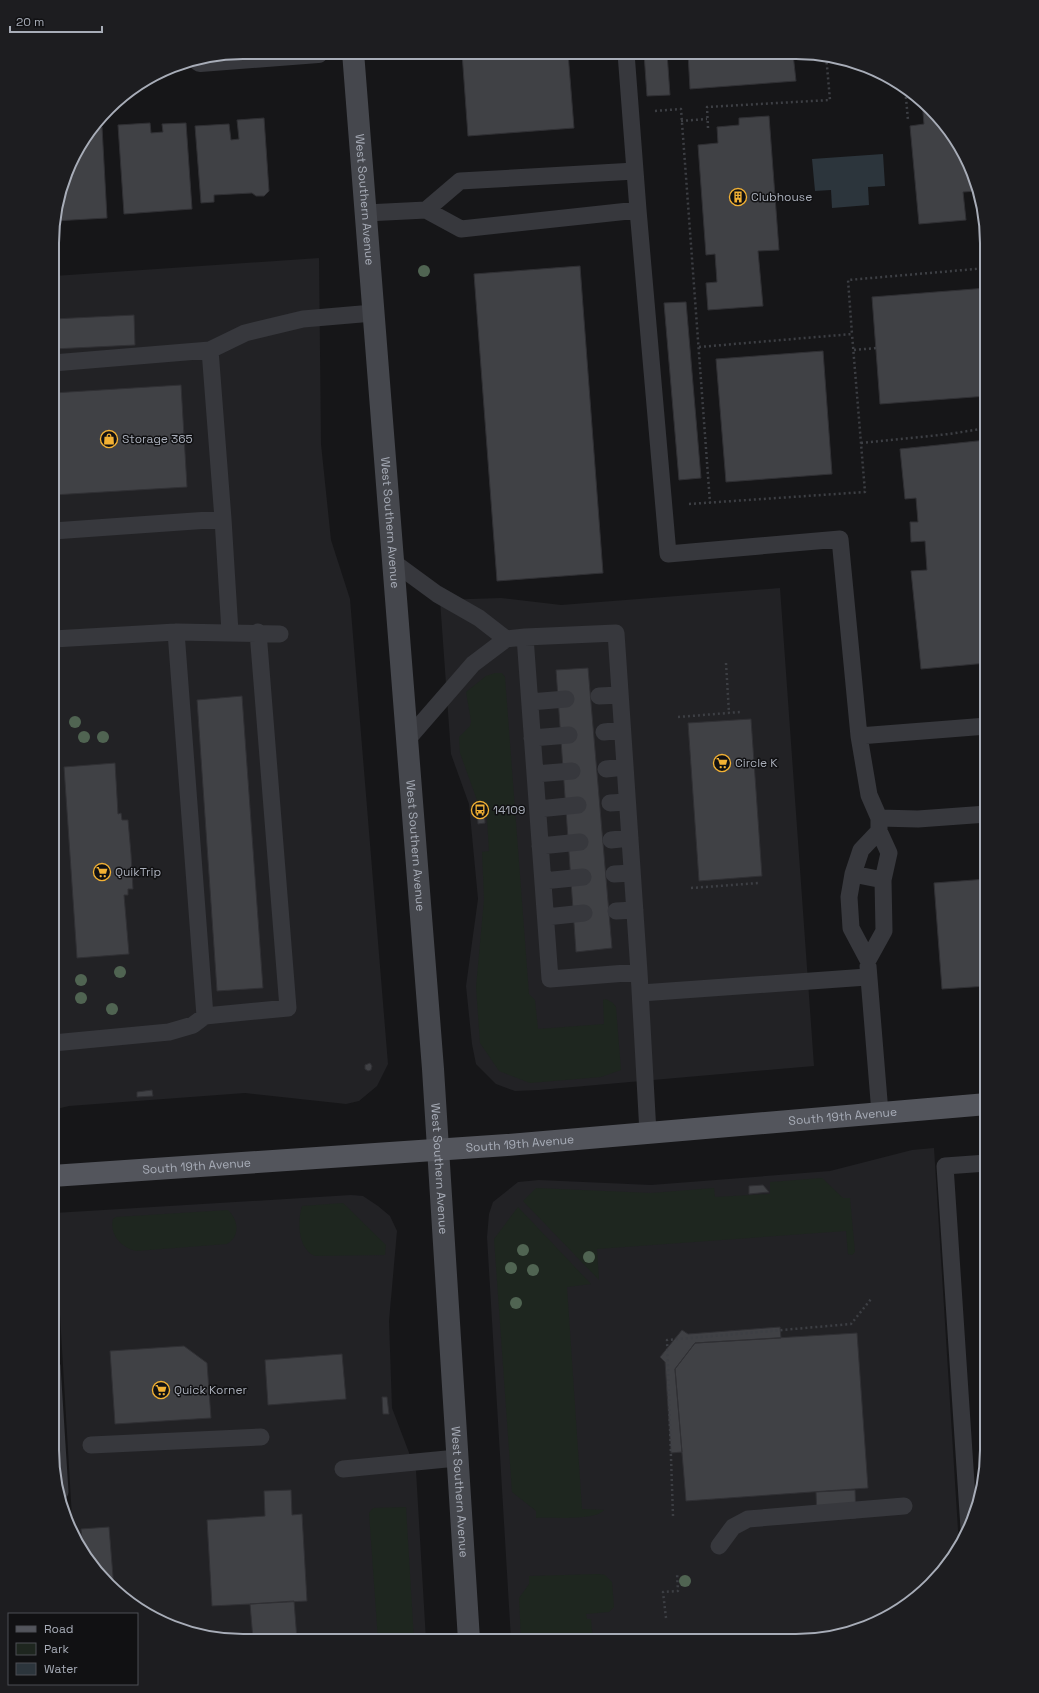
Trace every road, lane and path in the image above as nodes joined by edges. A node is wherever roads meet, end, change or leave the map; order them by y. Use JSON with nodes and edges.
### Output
{"nodes":[{"id":1,"x":354,"y":59,"type":"edge"},
{"id":2,"x":626,"y":59,"type":"edge"},
{"id":3,"x":827,"y":62,"type":"edge"},
{"id":4,"x":906,"y":95,"type":"edge"},
{"id":5,"x":630,"y":112,"type":"junction"},
{"id":6,"x":707,"y":119,"type":"junction"},
{"id":7,"x":908,"y":120,"type":"dead end"},
{"id":8,"x":681,"y":121,"type":"junction"},
{"id":9,"x":708,"y":128,"type":"dead end"},
{"id":10,"x":635,"y":171,"type":"junction"},
{"id":11,"x":426,"y":210,"type":"junction"},
{"id":12,"x":638,"y":210,"type":"junction"},
{"id":13,"x":366,"y":214,"type":"junction"},
{"id":14,"x":980,"y":269,"type":"edge"},
{"id":15,"x":373,"y":313,"type":"junction"},
{"id":16,"x":852,"y":334,"type":"junction"},
{"id":17,"x":699,"y":347,"type":"junction"},
{"id":18,"x":876,"y":348,"type":"dead end"},
{"id":19,"x":210,"y":350,"type":"junction"},
{"id":20,"x":854,"y":350,"type":"junction"},
{"id":21,"x":59,"y":363,"type":"edge"},
{"id":22,"x":980,"y":429,"type":"edge"},
{"id":23,"x":861,"y":443,"type":"junction"},
{"id":24,"x":710,"y":503,"type":"junction"},
{"id":25,"x":664,"y":505,"type":"junction"},
{"id":26,"x":223,"y":519,"type":"junction"},
{"id":27,"x":59,"y":531,"type":"edge"},
{"id":28,"x":392,"y":561,"type":"junction"},
{"id":29,"x":176,"y":632,"type":"junction"},
{"id":30,"x":230,"y":632,"type":"junction"},
{"id":31,"x":258,"y":632,"type":"junction"},
{"id":32,"x":280,"y":634,"type":"dead end"},
{"id":33,"x":524,"y":637,"type":"junction"},
{"id":34,"x":59,"y":639,"type":"edge"},
{"id":35,"x":506,"y":639,"type":"junction"},
{"id":36,"x":726,"y":663,"type":"dead end"},
{"id":37,"x":620,"y":694,"type":"junction"},
{"id":38,"x":600,"y":696,"type":"dead end"},
{"id":39,"x":566,"y":699,"type":"dead end"},
{"id":40,"x":530,"y":702,"type":"junction"},
{"id":41,"x":740,"y":712,"type":"dead end"},
{"id":42,"x":729,"y":713,"type":"junction"},
{"id":43,"x":678,"y":717,"type":"dead end"},
{"id":44,"x":980,"y":727,"type":"edge"},
{"id":45,"x":622,"y":730,"type":"junction"},
{"id":46,"x":604,"y":732,"type":"dead end"},
{"id":47,"x":569,"y":735,"type":"dead end"},
{"id":48,"x":859,"y":736,"type":"junction"},
{"id":49,"x":532,"y":738,"type":"junction"},
{"id":50,"x":406,"y":740,"type":"junction"},
{"id":51,"x":625,"y":767,"type":"junction"},
{"id":52,"x":606,"y":769,"type":"dead end"},
{"id":53,"x":572,"y":771,"type":"dead end"},
{"id":54,"x":535,"y":774,"type":"junction"},
{"id":55,"x":627,"y":802,"type":"junction"},
{"id":56,"x":610,"y":803,"type":"dead end"},
{"id":57,"x":578,"y":806,"type":"dead end"},
{"id":58,"x":538,"y":809,"type":"junction"},
{"id":59,"x":980,"y":815,"type":"edge"},
{"id":60,"x":879,"y":825,"type":"junction"},
{"id":61,"x":630,"y":838,"type":"junction"},
{"id":62,"x":611,"y":840,"type":"dead end"},
{"id":63,"x":580,"y":842,"type":"dead end"},
{"id":64,"x":540,"y":846,"type":"junction"},
{"id":65,"x":632,"y":873,"type":"junction"},
{"id":66,"x":614,"y":874,"type":"dead end"},
{"id":67,"x":853,"y":874,"type":"junction"},
{"id":68,"x":583,"y":877,"type":"dead end"},
{"id":69,"x":883,"y":880,"type":"junction"},
{"id":70,"x":543,"y":881,"type":"junction"},
{"id":71,"x":759,"y":883,"type":"dead end"},
{"id":72,"x":691,"y":888,"type":"dead end"},
{"id":73,"x":635,"y":910,"type":"junction"},
{"id":74,"x":616,"y":911,"type":"dead end"},
{"id":75,"x":584,"y":914,"type":"dead end"},
{"id":76,"x":546,"y":917,"type":"junction"},
{"id":77,"x":868,"y":960,"type":"junction"},
{"id":78,"x":639,"y":972,"type":"junction"},
{"id":79,"x":867,"y":977,"type":"junction"},
{"id":80,"x":641,"y":994,"type":"junction"},
{"id":81,"x":205,"y":1016,"type":"junction"},
{"id":82,"x":59,"y":1042,"type":"edge"},
{"id":83,"x":980,"y":1105,"type":"edge"},
{"id":84,"x":880,"y":1113,"type":"junction"},
{"id":85,"x":648,"y":1133,"type":"junction"},
{"id":86,"x":437,"y":1150,"type":"junction"},
{"id":87,"x":980,"y":1164,"type":"edge"},
{"id":88,"x":59,"y":1176,"type":"edge"},
{"id":89,"x":871,"y":1299,"type":"dead end"},
{"id":90,"x":261,"y":1437,"type":"dead end"},
{"id":91,"x":90,"y":1445,"type":"dead end"},
{"id":92,"x":457,"y":1458,"type":"junction"},
{"id":93,"x":343,"y":1469,"type":"dead end"},
{"id":94,"x":904,"y":1506,"type":"dead end"},
{"id":95,"x":968,"y":1514,"type":"edge"},
{"id":96,"x":673,"y":1516,"type":"dead end"},
{"id":97,"x":720,"y":1546,"type":"dead end"},
{"id":98,"x":677,"y":1573,"type":"dead end"},
{"id":99,"x":666,"y":1618,"type":"dead end"},
{"id":100,"x":469,"y":1634,"type":"edge"}],
"edges":[{"from":1,"to":13,"type":"main road","name":"West Southern Avenue"},
{"from":2,"to":5,"type":"lane"},
{"from":3,"to":6,"type":"path"},
{"from":4,"to":7,"type":"path"},
{"from":5,"to":8,"type":"path"},
{"from":5,"to":10,"type":"lane"},
{"from":6,"to":8,"type":"path"},
{"from":6,"to":9,"type":"path"},
{"from":8,"to":17,"type":"path"},
{"from":10,"to":11,"type":"lane"},
{"from":10,"to":12,"type":"lane"},
{"from":11,"to":12,"type":"lane"},
{"from":11,"to":13,"type":"lane"},
{"from":12,"to":25,"type":"lane"},
{"from":13,"to":15,"type":"main road","name":"West Southern Avenue"},
{"from":14,"to":16,"type":"path"},
{"from":15,"to":19,"type":"lane"},
{"from":15,"to":28,"type":"main road","name":"West Southern Avenue"},
{"from":16,"to":17,"type":"path"},
{"from":16,"to":20,"type":"path"},
{"from":17,"to":24,"type":"path"},
{"from":18,"to":20,"type":"path"},
{"from":19,"to":21,"type":"lane"},
{"from":19,"to":26,"type":"lane"},
{"from":20,"to":23,"type":"path"},
{"from":22,"to":23,"type":"path"},
{"from":23,"to":24,"type":"path"},
{"from":24,"to":25,"type":"path"},
{"from":25,"to":48,"type":"lane"},
{"from":26,"to":27,"type":"lane"},
{"from":26,"to":30,"type":"lane"},
{"from":28,"to":35,"type":"lane"},
{"from":28,"to":50,"type":"main road","name":"West Southern Avenue"},
{"from":29,"to":30,"type":"lane"},
{"from":29,"to":34,"type":"lane"},
{"from":29,"to":81,"type":"lane"},
{"from":30,"to":31,"type":"lane"},
{"from":31,"to":32,"type":"lane"},
{"from":31,"to":81,"type":"lane"},
{"from":33,"to":35,"type":"lane"},
{"from":33,"to":37,"type":"lane"},
{"from":33,"to":40,"type":"lane"},
{"from":35,"to":50,"type":"lane"},
{"from":36,"to":42,"type":"path"},
{"from":37,"to":38,"type":"lane"},
{"from":37,"to":45,"type":"lane"},
{"from":39,"to":40,"type":"lane"},
{"from":40,"to":49,"type":"lane"},
{"from":41,"to":42,"type":"path"},
{"from":42,"to":43,"type":"path"},
{"from":44,"to":48,"type":"lane"},
{"from":45,"to":46,"type":"lane"},
{"from":45,"to":51,"type":"lane"},
{"from":47,"to":49,"type":"lane"},
{"from":48,"to":60,"type":"lane"},
{"from":49,"to":54,"type":"lane"},
{"from":50,"to":86,"type":"main road","name":"West Southern Avenue"},
{"from":51,"to":52,"type":"lane"},
{"from":51,"to":55,"type":"lane"},
{"from":53,"to":54,"type":"lane"},
{"from":54,"to":58,"type":"lane"},
{"from":55,"to":56,"type":"lane"},
{"from":55,"to":61,"type":"lane"},
{"from":57,"to":58,"type":"lane"},
{"from":58,"to":64,"type":"lane"},
{"from":59,"to":60,"type":"lane"},
{"from":60,"to":67,"type":"lane"},
{"from":60,"to":69,"type":"lane"},
{"from":61,"to":62,"type":"lane"},
{"from":61,"to":65,"type":"lane"},
{"from":63,"to":64,"type":"lane"},
{"from":64,"to":70,"type":"lane"},
{"from":65,"to":66,"type":"lane"},
{"from":65,"to":73,"type":"lane"},
{"from":67,"to":69,"type":"lane"},
{"from":67,"to":77,"type":"lane"},
{"from":68,"to":70,"type":"lane"},
{"from":69,"to":77,"type":"lane"},
{"from":70,"to":76,"type":"lane"},
{"from":71,"to":72,"type":"path"},
{"from":73,"to":74,"type":"lane"},
{"from":73,"to":78,"type":"lane"},
{"from":75,"to":76,"type":"lane"},
{"from":76,"to":78,"type":"lane"},
{"from":77,"to":79,"type":"lane"},
{"from":78,"to":80,"type":"lane"},
{"from":79,"to":80,"type":"lane"},
{"from":79,"to":84,"type":"lane"},
{"from":80,"to":85,"type":"lane"},
{"from":81,"to":82,"type":"lane"},
{"from":83,"to":84,"type":"main road","name":"South 19th Avenue"},
{"from":84,"to":85,"type":"main road","name":"South 19th Avenue"},
{"from":85,"to":86,"type":"main road","name":"South 19th Avenue"},
{"from":86,"to":88,"type":"main road","name":"South 19th Avenue"},
{"from":86,"to":92,"type":"main road","name":"West Southern Avenue"},
{"from":87,"to":95,"type":"lane"},
{"from":89,"to":96,"type":"path"},
{"from":90,"to":91,"type":"lane"},
{"from":92,"to":93,"type":"lane"},
{"from":92,"to":100,"type":"main road","name":"West Southern Avenue"},
{"from":94,"to":97,"type":"lane"},
{"from":98,"to":99,"type":"path"}]}
